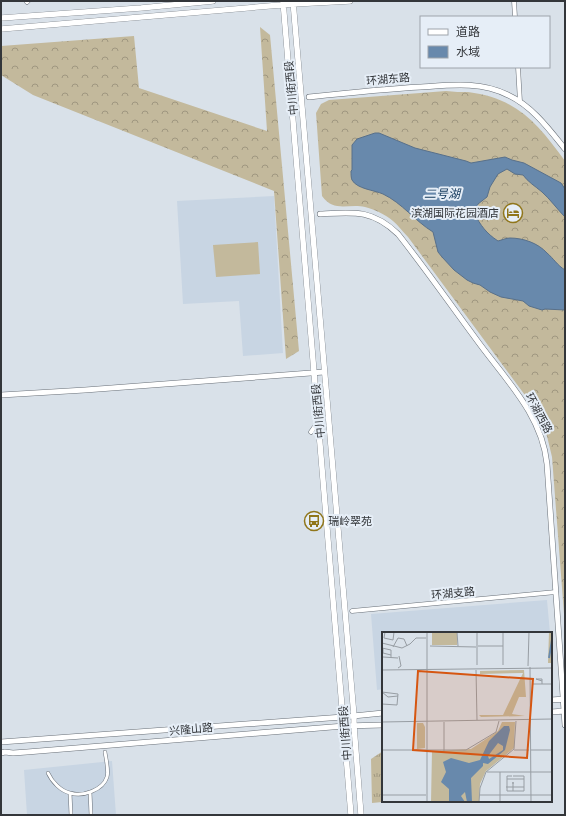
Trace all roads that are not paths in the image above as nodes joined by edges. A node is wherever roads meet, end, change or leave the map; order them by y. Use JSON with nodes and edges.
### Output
{"nodes":[{"id":1,"x":213,"y":1,"type":"edge"},
{"id":2,"x":350,"y":1,"type":"edge"},
{"id":3,"x":514,"y":1,"type":"edge"},
{"id":4,"x":283,"y":3,"type":"edge"},
{"id":5,"x":293,"y":3,"type":"edge"},
{"id":6,"x":515,"y":16,"type":"edge"},
{"id":7,"x":1,"y":18,"type":"edge"},
{"id":8,"x":1,"y":29,"type":"edge"},
{"id":9,"x":518,"y":68,"type":"edge"},
{"id":10,"x":309,"y":97,"type":"dead end"},
{"id":11,"x":520,"y":102,"type":"junction"},
{"id":12,"x":565,"y":149,"type":"edge"},
{"id":13,"x":320,"y":214,"type":"dead end"},
{"id":14,"x":314,"y":372,"type":"junction"},
{"id":15,"x":324,"y":372,"type":"junction"},
{"id":16,"x":1,"y":395,"type":"edge"},
{"id":17,"x":318,"y":421,"type":"junction"},
{"id":18,"x":311,"y":432,"type":"dead end"},
{"id":19,"x":556,"y":592,"type":"junction"},
{"id":20,"x":352,"y":612,"type":"dead end"},
{"id":21,"x":564,"y":699,"type":"edge"},
{"id":22,"x":552,"y":700,"type":"edge"},
{"id":23,"x":565,"y":711,"type":"edge"},
{"id":24,"x":552,"y":712,"type":"edge"},
{"id":25,"x":382,"y":713,"type":"edge"},
{"id":26,"x":354,"y":716,"type":"junction"},
{"id":27,"x":343,"y":717,"type":"junction"},
{"id":28,"x":382,"y":725,"type":"edge"},
{"id":29,"x":565,"y":725,"type":"edge"},
{"id":30,"x":344,"y":726,"type":"junction"},
{"id":31,"x":354,"y":726,"type":"junction"},
{"id":32,"x":3,"y":742,"type":"edge"},
{"id":33,"x":356,"y":748,"type":"junction"},
{"id":34,"x":346,"y":749,"type":"junction"},
{"id":35,"x":3,"y":752,"type":"edge"},
{"id":36,"x":105,"y":752,"type":"dead end"},
{"id":37,"x":48,"y":773,"type":"dead end"},
{"id":38,"x":90,"y":792,"type":"junction"},
{"id":39,"x":70,"y":794,"type":"junction"},
{"id":40,"x":71,"y":815,"type":"edge"},
{"id":41,"x":91,"y":815,"type":"edge"},
{"id":42,"x":351,"y":815,"type":"edge"},
{"id":43,"x":361,"y":815,"type":"edge"}],
"edges":[{"from":1,"to":7,"type":"main road"},
{"from":2,"to":5,"type":"main road"},
{"from":3,"to":6,"type":"street"},
{"from":4,"to":5,"type":"main road"},
{"from":4,"to":8,"type":"main road"},
{"from":4,"to":14,"type":"main road","name":"中川街西段"},
{"from":5,"to":15,"type":"main road","name":"中川街西段"},
{"from":9,"to":11,"type":"street"},
{"from":10,"to":11,"type":"street","name":"环湖东路"},
{"from":11,"to":12,"type":"street","name":"环湖东路"},
{"from":13,"to":19,"type":"street","name":"环湖西路"},
{"from":14,"to":15,"type":"street"},
{"from":14,"to":16,"type":"street"},
{"from":14,"to":17,"type":"main road","name":"中川街西段"},
{"from":15,"to":26,"type":"main road","name":"中川街西段"},
{"from":17,"to":18,"type":"street"},
{"from":17,"to":27,"type":"main road","name":"中川街西段"},
{"from":19,"to":20,"type":"street","name":"环湖支路"},
{"from":19,"to":21,"type":"street","name":"环湖西路"},
{"from":21,"to":22,"type":"street"},
{"from":21,"to":23,"type":"street","name":"环湖西路"},
{"from":23,"to":24,"type":"street"},
{"from":23,"to":29,"type":"street","name":"环湖西路"},
{"from":25,"to":26,"type":"street","name":"兴隆山路"},
{"from":26,"to":27,"type":"street","name":"兴隆山路"},
{"from":26,"to":31,"type":"main road","name":"中川街西段"},
{"from":27,"to":30,"type":"main road","name":"中川街西段"},
{"from":27,"to":32,"type":"street","name":"兴隆山路"},
{"from":28,"to":31,"type":"street","name":"兴隆山路"},
{"from":30,"to":31,"type":"street","name":"兴隆山路"},
{"from":30,"to":34,"type":"main road","name":"中川街西段"},
{"from":30,"to":35,"type":"street","name":"兴隆山路"},
{"from":31,"to":33,"type":"main road","name":"中川街西段"},
{"from":32,"to":35,"type":"street"},
{"from":33,"to":34,"type":"main road"},
{"from":33,"to":43,"type":"main road","name":"中川街西段"},
{"from":34,"to":42,"type":"main road","name":"中川街西段"},
{"from":36,"to":38,"type":"street"},
{"from":37,"to":39,"type":"street"},
{"from":38,"to":39,"type":"street"},
{"from":38,"to":41,"type":"street"},
{"from":39,"to":40,"type":"street"}]}
